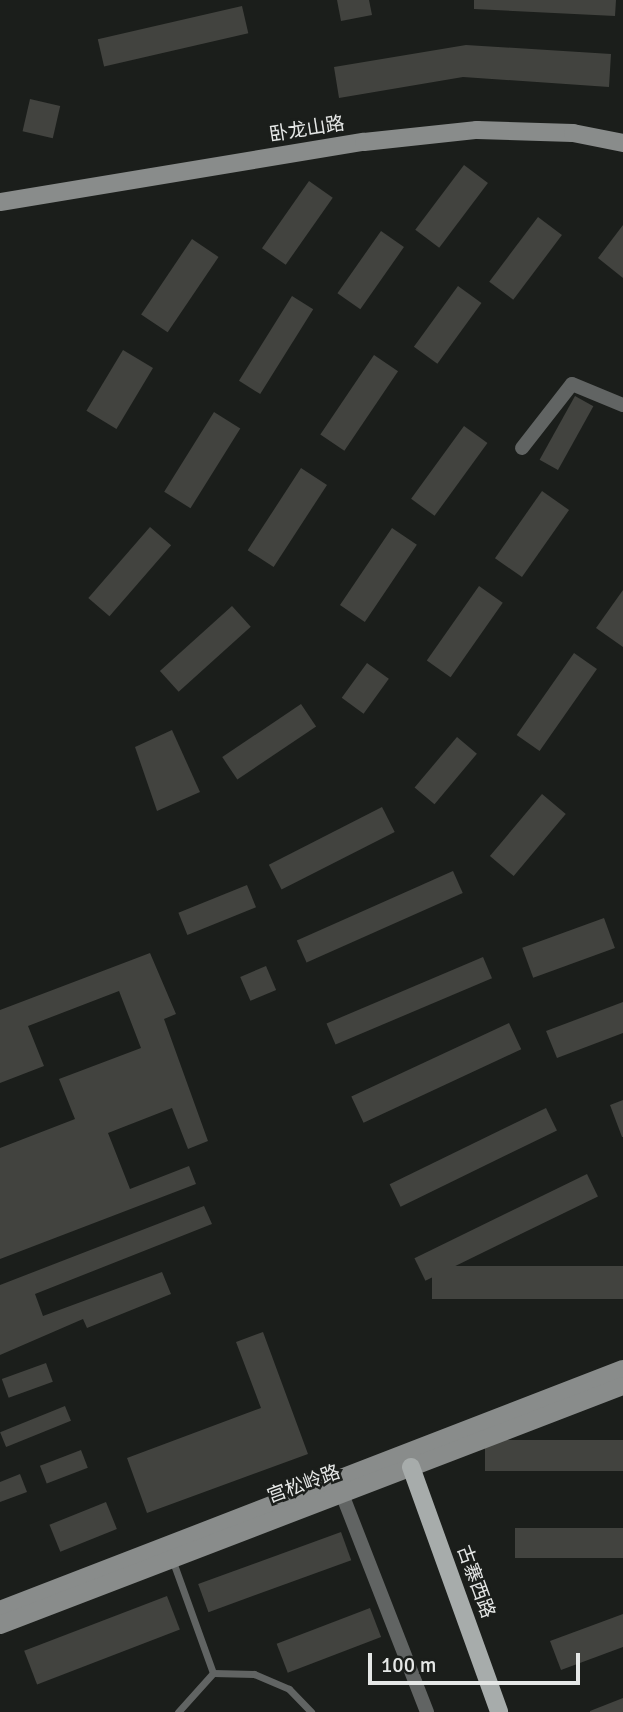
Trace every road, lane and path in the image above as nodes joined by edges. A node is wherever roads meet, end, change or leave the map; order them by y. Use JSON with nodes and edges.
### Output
{"nodes":[{"id":1,"x":623,"y":143,"type":"edge"},
{"id":2,"x":0,"y":202,"type":"edge"},
{"id":3,"x":623,"y":405,"type":"edge"},
{"id":4,"x":522,"y":447,"type":"dead end"},
{"id":5,"x":623,"y":1370,"type":"edge"},
{"id":6,"x":623,"y":1386,"type":"edge"},
{"id":7,"x":411,"y":1467,"type":"junction"},
{"id":8,"x":342,"y":1494,"type":"junction"},
{"id":9,"x":171,"y":1555,"type":"junction"},
{"id":10,"x":0,"y":1610,"type":"edge"},
{"id":11,"x":0,"y":1625,"type":"edge"},
{"id":12,"x":213,"y":1673,"type":"junction"},
{"id":13,"x":178,"y":1712,"type":"edge"},
{"id":14,"x":311,"y":1712,"type":"edge"},
{"id":15,"x":427,"y":1712,"type":"edge"},
{"id":16,"x":499,"y":1712,"type":"edge"}],
"edges":[{"from":1,"to":2,"type":"main road","name":"卧龙山路"},
{"from":3,"to":4,"type":"street"},
{"from":5,"to":10,"type":"main road"},
{"from":6,"to":7,"type":"main road","name":"宫松岭路"},
{"from":7,"to":8,"type":"main road","name":"宫松岭路"},
{"from":7,"to":16,"type":"main road","name":"古寨西路"},
{"from":8,"to":9,"type":"main road","name":"宫松岭路"},
{"from":8,"to":15,"type":"street"},
{"from":9,"to":11,"type":"main road","name":"宫松岭路"},
{"from":9,"to":12,"type":"lane"},
{"from":12,"to":13,"type":"lane"},
{"from":12,"to":14,"type":"lane"}]}
